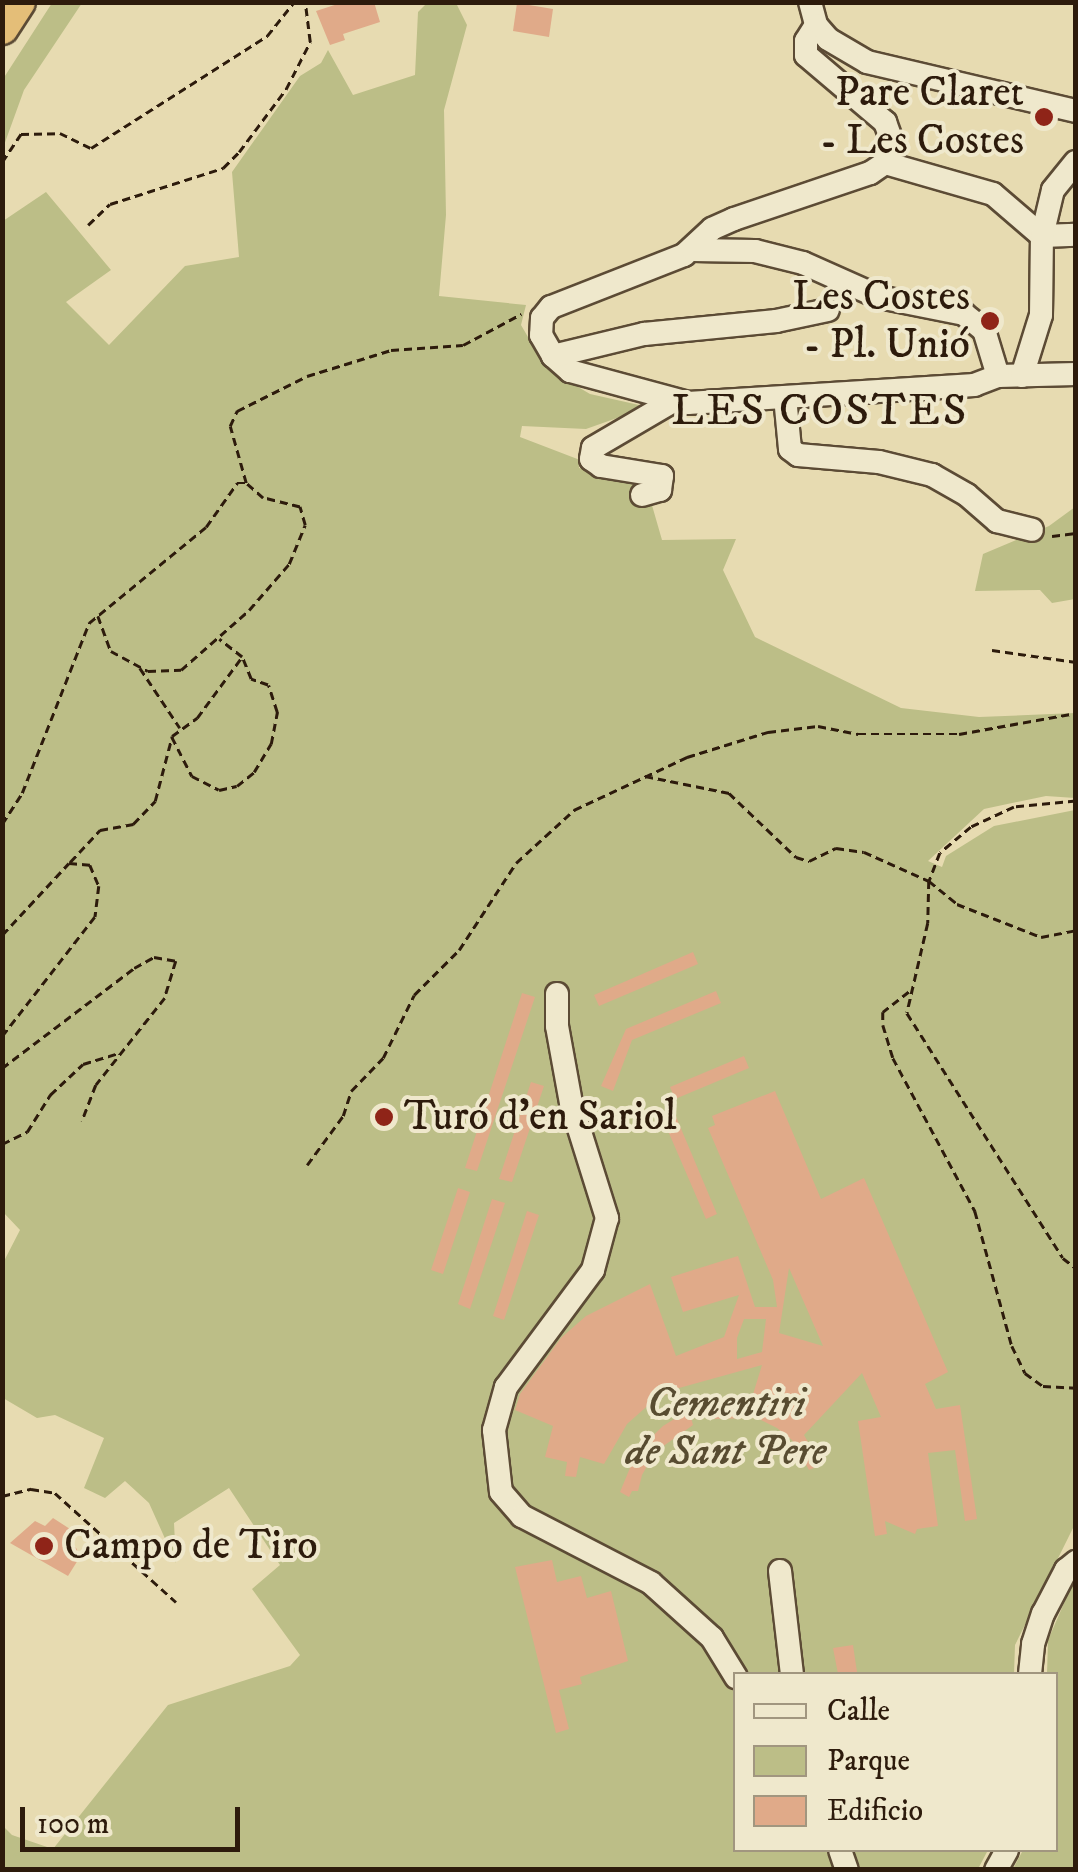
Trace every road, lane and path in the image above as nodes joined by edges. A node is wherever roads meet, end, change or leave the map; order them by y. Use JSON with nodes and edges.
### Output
{"nodes":[{"id":1,"x":19,"y":2,"type":"edge"},
{"id":2,"x":294,"y":2,"type":"edge"},
{"id":3,"x":305,"y":2,"type":"edge"},
{"id":4,"x":813,"y":14,"type":"edge"},
{"id":5,"x":2,"y":28,"type":"edge"},
{"id":6,"x":1076,"y":110,"type":"edge"},
{"id":7,"x":2,"y":162,"type":"edge"},
{"id":8,"x":1076,"y":162,"type":"edge"},
{"id":9,"x":885,"y":163,"type":"junction"},
{"id":10,"x":734,"y":219,"type":"junction"},
{"id":11,"x":88,"y":225,"type":"dead end"},
{"id":12,"x":1076,"y":235,"type":"edge"},
{"id":13,"x":1042,"y":236,"type":"junction"},
{"id":14,"x":735,"y":248,"type":"junction"},
{"id":15,"x":692,"y":250,"type":"junction"},
{"id":16,"x":828,"y":310,"type":"dead end"},
{"id":17,"x":542,"y":318,"type":"junction"},
{"id":18,"x":553,"y":356,"type":"junction"},
{"id":19,"x":1076,"y":374,"type":"edge"},
{"id":20,"x":1010,"y":376,"type":"junction"},
{"id":21,"x":784,"y":397,"type":"junction"},
{"id":22,"x":673,"y":401,"type":"junction"},
{"id":23,"x":246,"y":483,"type":"junction"},
{"id":24,"x":642,"y":495,"type":"dead end"},
{"id":25,"x":1032,"y":530,"type":"joint"},
{"id":26,"x":1076,"y":533,"type":"edge"},
{"id":27,"x":98,"y":616,"type":"junction"},
{"id":28,"x":218,"y":638,"type":"junction"},
{"id":29,"x":992,"y":650,"type":"dead end"},
{"id":30,"x":242,"y":657,"type":"junction"},
{"id":31,"x":1076,"y":662,"type":"edge"},
{"id":32,"x":140,"y":667,"type":"junction"},
{"id":33,"x":1076,"y":714,"type":"edge"},
{"id":34,"x":181,"y":729,"type":"junction"},
{"id":35,"x":172,"y":736,"type":"junction"},
{"id":36,"x":645,"y":776,"type":"junction"},
{"id":37,"x":1076,"y":801,"type":"edge"},
{"id":38,"x":2,"y":824,"type":"edge"},
{"id":39,"x":69,"y":863,"type":"junction"},
{"id":40,"x":930,"y":881,"type":"junction"},
{"id":41,"x":1076,"y":930,"type":"edge"},
{"id":42,"x":2,"y":935,"type":"edge"},
{"id":43,"x":910,"y":992,"type":"junction"},
{"id":44,"x":557,"y":994,"type":"dead end"},
{"id":45,"x":2,"y":1037,"type":"edge"},
{"id":46,"x":118,"y":1053,"type":"junction"},
{"id":47,"x":2,"y":1068,"type":"edge"},
{"id":48,"x":82,"y":1121,"type":"dead end"},
{"id":49,"x":2,"y":1144,"type":"edge"},
{"id":50,"x":307,"y":1164,"type":"dead end"},
{"id":51,"x":1076,"y":1268,"type":"edge"},
{"id":52,"x":1076,"y":1388,"type":"edge"},
{"id":53,"x":2,"y":1496,"type":"edge"},
{"id":54,"x":1076,"y":1562,"type":"edge"},
{"id":55,"x":780,"y":1572,"type":"dead end"},
{"id":56,"x":176,"y":1602,"type":"dead end"},
{"id":57,"x":733,"y":1672,"type":"edge"},
{"id":58,"x":792,"y":1672,"type":"edge"},
{"id":59,"x":1030,"y":1672,"type":"edge"}],
"edges":[{"from":1,"to":5,"type":"highway"},
{"from":2,"to":7,"type":"path"},
{"from":3,"to":11,"type":"path"},
{"from":4,"to":6,"type":"street"},
{"from":4,"to":9,"type":"street"},
{"from":8,"to":13,"type":"street"},
{"from":9,"to":10,"type":"street"},
{"from":9,"to":13,"type":"street"},
{"from":10,"to":14,"type":"street"},
{"from":10,"to":15,"type":"street"},
{"from":12,"to":13,"type":"street"},
{"from":13,"to":20,"type":"street"},
{"from":14,"to":15,"type":"street"},
{"from":14,"to":20,"type":"street"},
{"from":15,"to":17,"type":"street"},
{"from":16,"to":18,"type":"street"},
{"from":17,"to":18,"type":"street"},
{"from":17,"to":23,"type":"path"},
{"from":18,"to":22,"type":"street"},
{"from":19,"to":20,"type":"street"},
{"from":20,"to":21,"type":"street"},
{"from":21,"to":22,"type":"street"},
{"from":21,"to":25,"type":"street"},
{"from":22,"to":24,"type":"street"},
{"from":23,"to":27,"type":"path"},
{"from":23,"to":28,"type":"path"},
{"from":25,"to":26,"type":"path"},
{"from":27,"to":32,"type":"path"},
{"from":27,"to":38,"type":"path"},
{"from":28,"to":30,"type":"path"},
{"from":28,"to":32,"type":"path"},
{"from":29,"to":31,"type":"path"},
{"from":30,"to":34,"type":"path"},
{"from":30,"to":35,"type":"path"},
{"from":32,"to":34,"type":"path"},
{"from":33,"to":36,"type":"path"},
{"from":34,"to":35,"type":"path"},
{"from":35,"to":39,"type":"path"},
{"from":36,"to":40,"type":"path"},
{"from":36,"to":50,"type":"path"},
{"from":37,"to":40,"type":"path"},
{"from":39,"to":42,"type":"path"},
{"from":39,"to":45,"type":"path"},
{"from":40,"to":41,"type":"path"},
{"from":40,"to":43,"type":"path"},
{"from":43,"to":51,"type":"path"},
{"from":43,"to":52,"type":"path"},
{"from":44,"to":57,"type":"street"},
{"from":46,"to":47,"type":"path"},
{"from":46,"to":48,"type":"path"},
{"from":46,"to":49,"type":"path"},
{"from":53,"to":56,"type":"path"},
{"from":54,"to":59,"type":"street"},
{"from":55,"to":58,"type":"street"}]}
